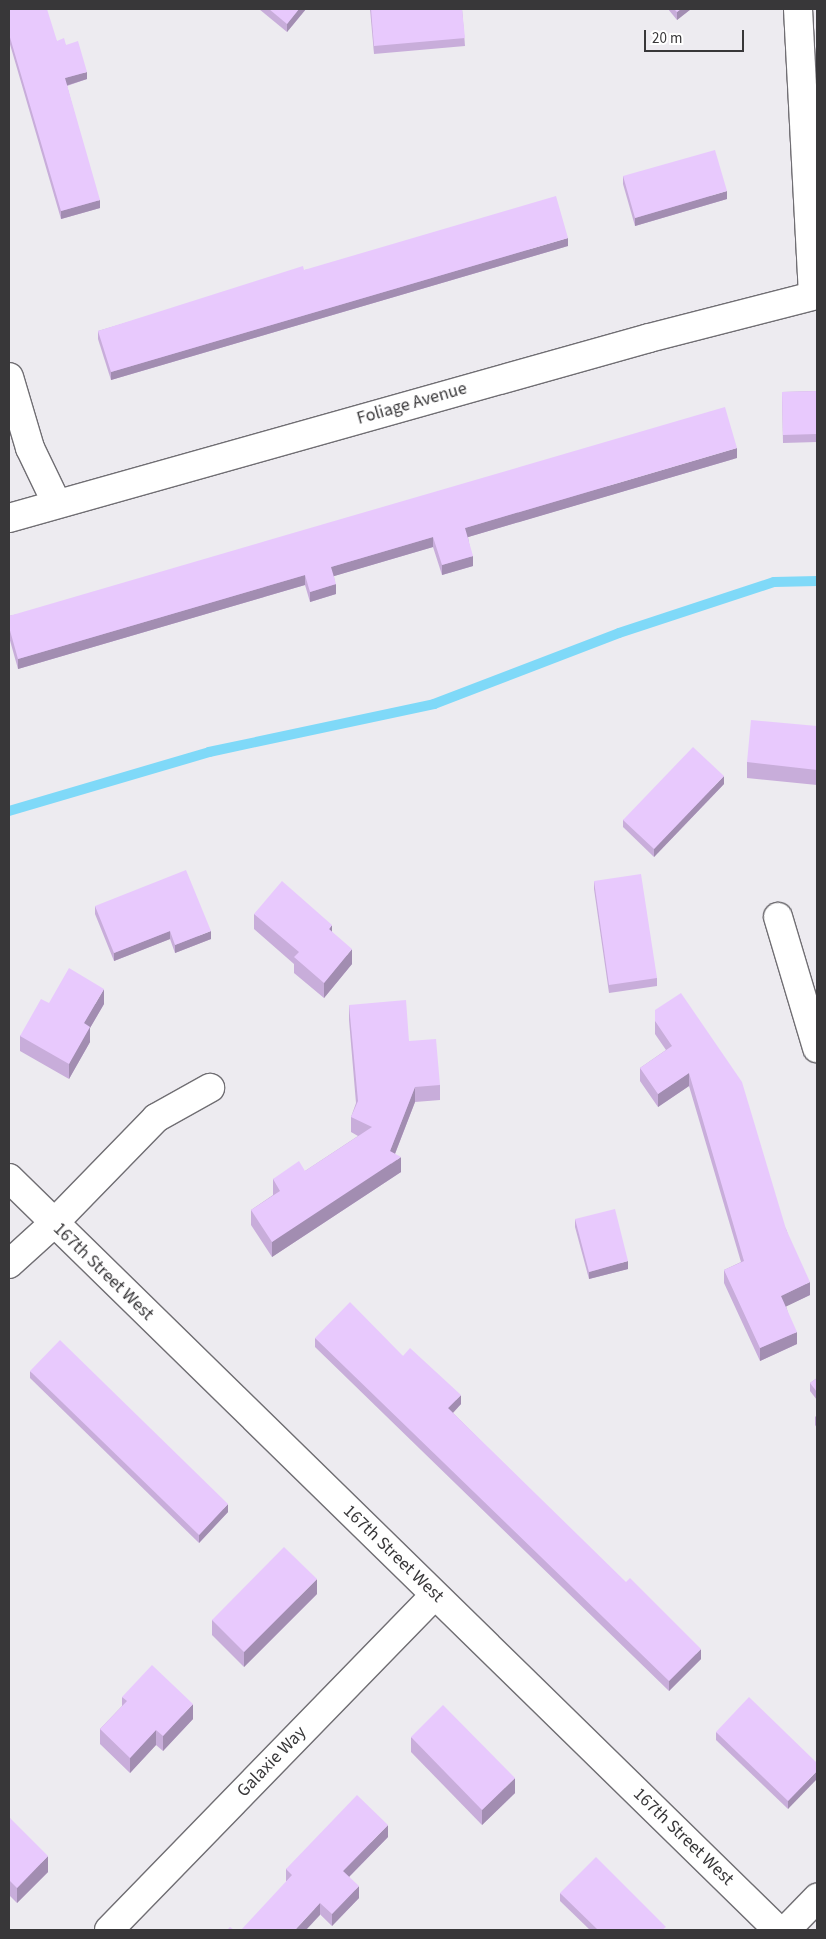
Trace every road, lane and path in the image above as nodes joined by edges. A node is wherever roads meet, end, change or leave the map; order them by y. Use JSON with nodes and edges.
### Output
{"nodes":[{"id":1,"x":798,"y":9,"type":"edge"},
{"id":2,"x":815,"y":295,"type":"edge"},
{"id":3,"x":9,"y":376,"type":"edge"},
{"id":4,"x":57,"y":504,"type":"junction"},
{"id":5,"x":9,"y":518,"type":"edge"},
{"id":6,"x":778,"y":916,"type":"dead end"},
{"id":7,"x":817,"y":1048,"type":"edge"},
{"id":8,"x":210,"y":1088,"type":"dead end"},
{"id":9,"x":9,"y":1178,"type":"edge"},
{"id":10,"x":53,"y":1224,"type":"junction"},
{"id":11,"x":9,"y":1264,"type":"edge"},
{"id":12,"x":435,"y":1595,"type":"junction"},
{"id":13,"x":817,"y":1898,"type":"edge"},
{"id":14,"x":109,"y":1930,"type":"edge"},
{"id":15,"x":778,"y":1930,"type":"edge"},
{"id":16,"x":786,"y":1930,"type":"edge"}],
"edges":[{"from":1,"to":2,"type":"street"},
{"from":2,"to":4,"type":"street","name":"Foliage Avenue"},
{"from":3,"to":4,"type":"street"},
{"from":4,"to":5,"type":"street","name":"Foliage Avenue"},
{"from":6,"to":7,"type":"street"},
{"from":8,"to":10,"type":"street"},
{"from":9,"to":10,"type":"street","name":"167th Street West"},
{"from":10,"to":11,"type":"street"},
{"from":10,"to":12,"type":"street","name":"167th Street West"},
{"from":12,"to":14,"type":"street","name":"Galaxie Way"},
{"from":12,"to":15,"type":"street","name":"167th Street West"},
{"from":13,"to":16,"type":"street"}]}
